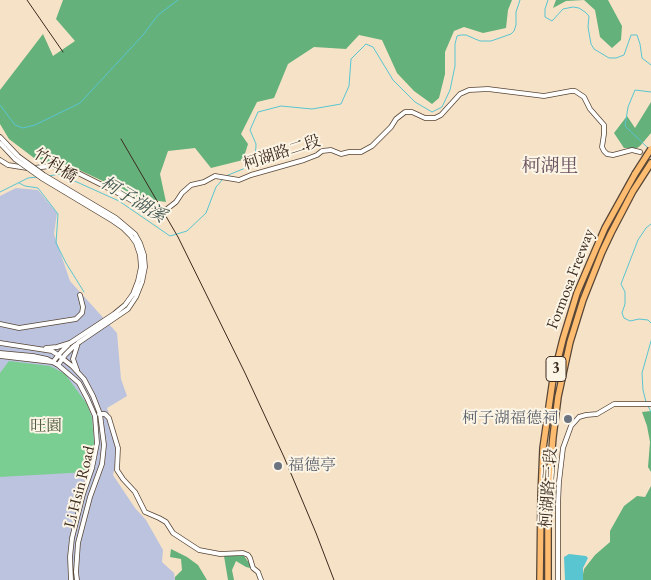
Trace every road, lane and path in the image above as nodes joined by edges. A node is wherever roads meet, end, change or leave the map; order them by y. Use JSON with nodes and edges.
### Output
{"nodes":[{"id":1,"x":0,"y":137,"type":"edge"},
{"id":2,"x":0,"y":143,"type":"edge"},
{"id":3,"x":651,"y":149,"type":"edge"},
{"id":4,"x":640,"y":152,"type":"tunnel mouth"},
{"id":5,"x":17,"y":158,"type":"junction"},
{"id":6,"x":0,"y":160,"type":"edge"},
{"id":7,"x":651,"y":163,"type":"edge"},
{"id":8,"x":80,"y":295,"type":"dead end"},
{"id":9,"x":0,"y":324,"type":"edge"},
{"id":10,"x":70,"y":342,"type":"junction"},
{"id":11,"x":0,"y":343,"type":"edge"},
{"id":12,"x":78,"y":343,"type":"junction"},
{"id":13,"x":28,"y":347,"type":"junction"},
{"id":14,"x":0,"y":354,"type":"edge"},
{"id":15,"x":58,"y":355,"type":"junction"},
{"id":16,"x":62,"y":358,"type":"junction"},
{"id":17,"x":53,"y":362,"type":"junction"},
{"id":18,"x":58,"y":364,"type":"junction"},
{"id":19,"x":80,"y":374,"type":"junction"},
{"id":20,"x":651,"y":404,"type":"edge"},
{"id":21,"x":100,"y":414,"type":"junction"},
{"id":22,"x":95,"y":416,"type":"junction"},
{"id":23,"x":71,"y":580,"type":"edge"},
{"id":24,"x":77,"y":580,"type":"edge"},
{"id":25,"x":261,"y":580,"type":"edge"},
{"id":26,"x":540,"y":580,"type":"edge"},
{"id":27,"x":548,"y":580,"type":"edge"},
{"id":28,"x":558,"y":580,"type":"edge"}],
"edges":[{"from":1,"to":5,"type":"street"},
{"from":2,"to":5,"type":"street"},
{"from":3,"to":26,"type":"highway","name":"Formosa Freeway","number":"3","bridge":true},
{"from":4,"to":6,"type":"street","name":"柯湖路二段"},
{"from":5,"to":10,"type":"street","name":"竹科橋","bridge":true},
{"from":5,"to":12,"type":"street","name":"竹科橋","bridge":true},
{"from":7,"to":27,"type":"highway","name":"Formosa Freeway","number":"3"},
{"from":8,"to":9,"type":"street"},
{"from":10,"to":13,"type":"street"},
{"from":10,"to":15,"type":"street"},
{"from":11,"to":13,"type":"street","name":"Li Hsin Road"},
{"from":12,"to":16,"type":"street","name":"竹科橋"},
{"from":12,"to":19,"type":"street"},
{"from":13,"to":15,"type":"street","name":"Li Hsin Road"},
{"from":14,"to":17,"type":"street","name":"Li Hsin Road"},
{"from":15,"to":16,"type":"street","name":"Li Hsin Road"},
{"from":15,"to":17,"type":"street"},
{"from":16,"to":18,"type":"street","name":"竹科橋"},
{"from":16,"to":19,"type":"street","name":"Li Hsin Road"},
{"from":17,"to":18,"type":"street","name":"Li Hsin Road"},
{"from":18,"to":22,"type":"street","name":"Li Hsin Road"},
{"from":19,"to":21,"type":"street","name":"Li Hsin Road"},
{"from":20,"to":28,"type":"street","name":"柯湖路三段"},
{"from":21,"to":22,"type":"street"},
{"from":21,"to":24,"type":"street","name":"Li Hsin Road"},
{"from":21,"to":25,"type":"street"},
{"from":22,"to":23,"type":"street","name":"Li Hsin Road"}]}
